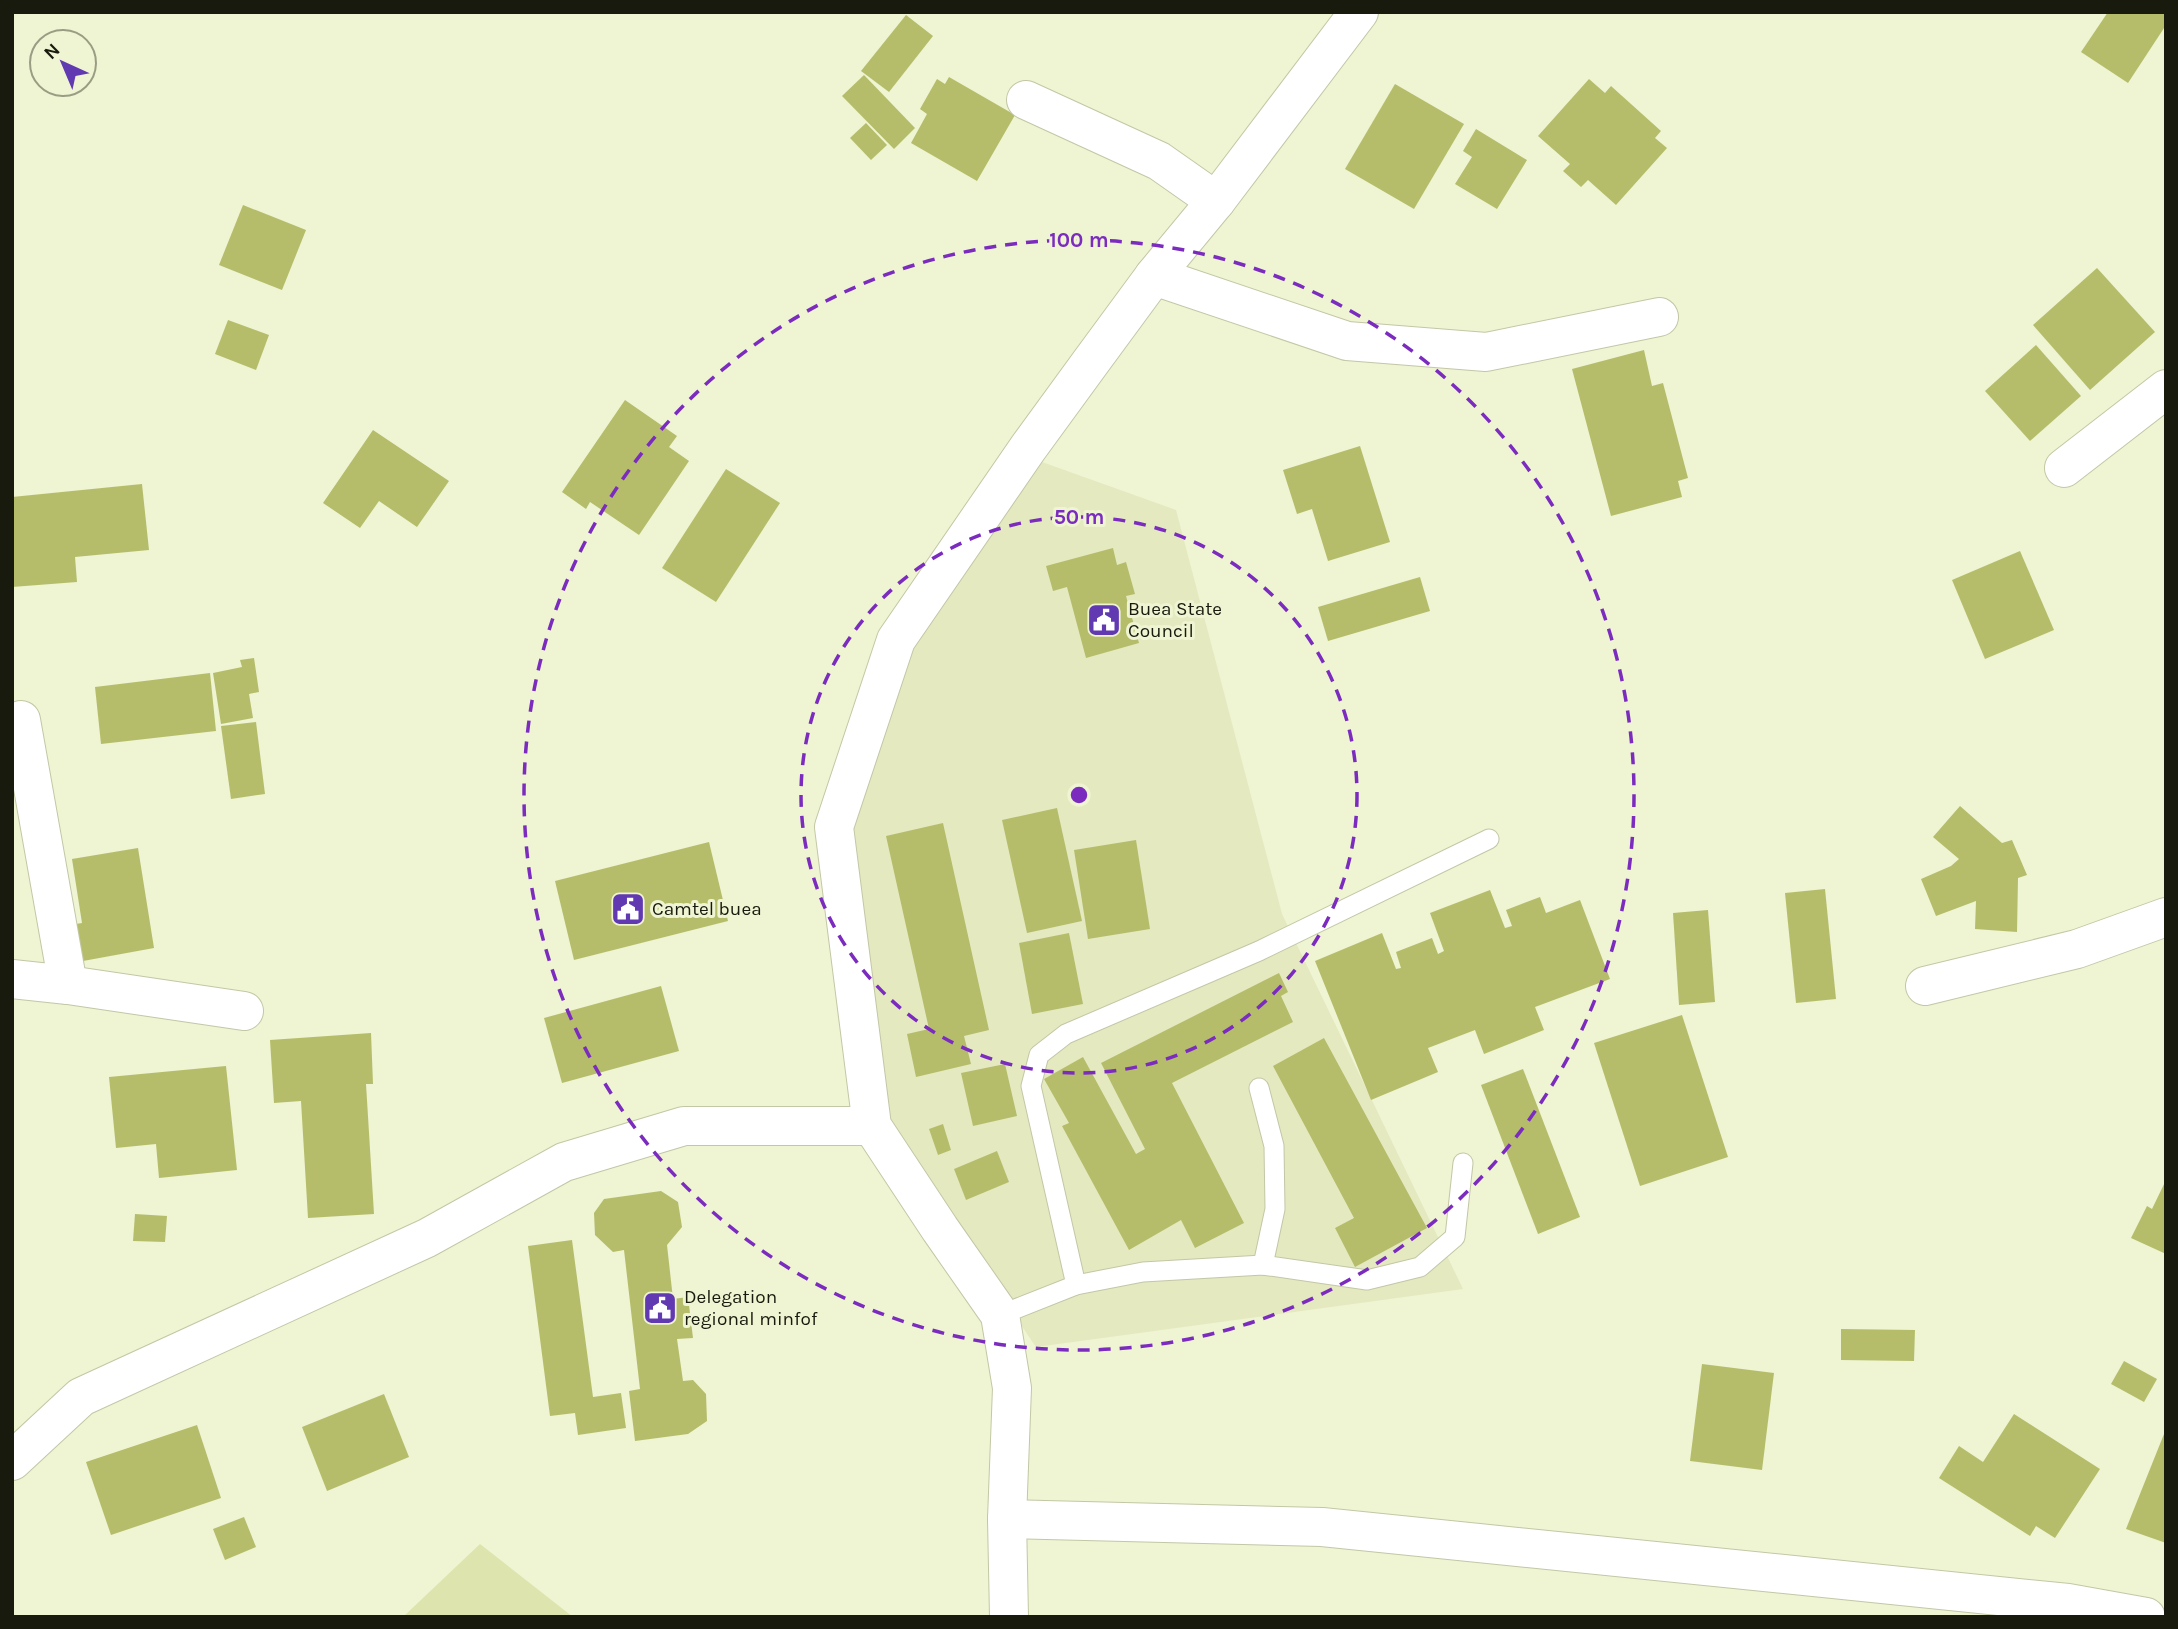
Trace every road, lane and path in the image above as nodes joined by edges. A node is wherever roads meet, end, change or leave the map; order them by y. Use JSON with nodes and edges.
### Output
{"nodes":[{"id":1,"x":1359,"y":12,"type":"edge"},
{"id":2,"x":1026,"y":100,"type":"dead end"},
{"id":3,"x":1216,"y":201,"type":"junction"},
{"id":4,"x":1154,"y":276,"type":"junction"},
{"id":5,"x":1659,"y":317,"type":"dead end"},
{"id":6,"x":2166,"y":389,"type":"edge"},
{"id":7,"x":2064,"y":468,"type":"dead end"},
{"id":8,"x":21,"y":720,"type":"dead end"},
{"id":9,"x":1489,"y":839,"type":"dead end"},
{"id":10,"x":2166,"y":917,"type":"edge"},
{"id":11,"x":12,"y":979,"type":"edge"},
{"id":12,"x":68,"y":985,"type":"junction"},
{"id":13,"x":1925,"y":986,"type":"dead end"},
{"id":14,"x":244,"y":1011,"type":"dead end"},
{"id":15,"x":1259,"y":1088,"type":"dead end"},
{"id":16,"x":872,"y":1126,"type":"junction"},
{"id":17,"x":1463,"y":1163,"type":"dead end"},
{"id":18,"x":1263,"y":1265,"type":"junction"},
{"id":19,"x":1076,"y":1285,"type":"junction"},
{"id":20,"x":1000,"y":1315,"type":"junction"},
{"id":21,"x":12,"y":1461,"type":"edge"},
{"id":22,"x":1007,"y":1519,"type":"junction"},
{"id":23,"x":1009,"y":1617,"type":"edge"},
{"id":24,"x":2146,"y":1617,"type":"edge"}],
"edges":[{"from":1,"to":3,"type":"street"},
{"from":2,"to":3,"type":"street"},
{"from":3,"to":4,"type":"street"},
{"from":4,"to":5,"type":"street"},
{"from":4,"to":16,"type":"street"},
{"from":6,"to":7,"type":"street"},
{"from":8,"to":12,"type":"street"},
{"from":9,"to":19,"type":"lane"},
{"from":10,"to":13,"type":"street"},
{"from":11,"to":12,"type":"street"},
{"from":12,"to":14,"type":"street"},
{"from":15,"to":18,"type":"lane"},
{"from":16,"to":20,"type":"street"},
{"from":16,"to":21,"type":"street"},
{"from":17,"to":18,"type":"lane"},
{"from":18,"to":19,"type":"lane"},
{"from":19,"to":20,"type":"lane"},
{"from":20,"to":22,"type":"street"},
{"from":22,"to":23,"type":"street"},
{"from":22,"to":24,"type":"street"}]}
